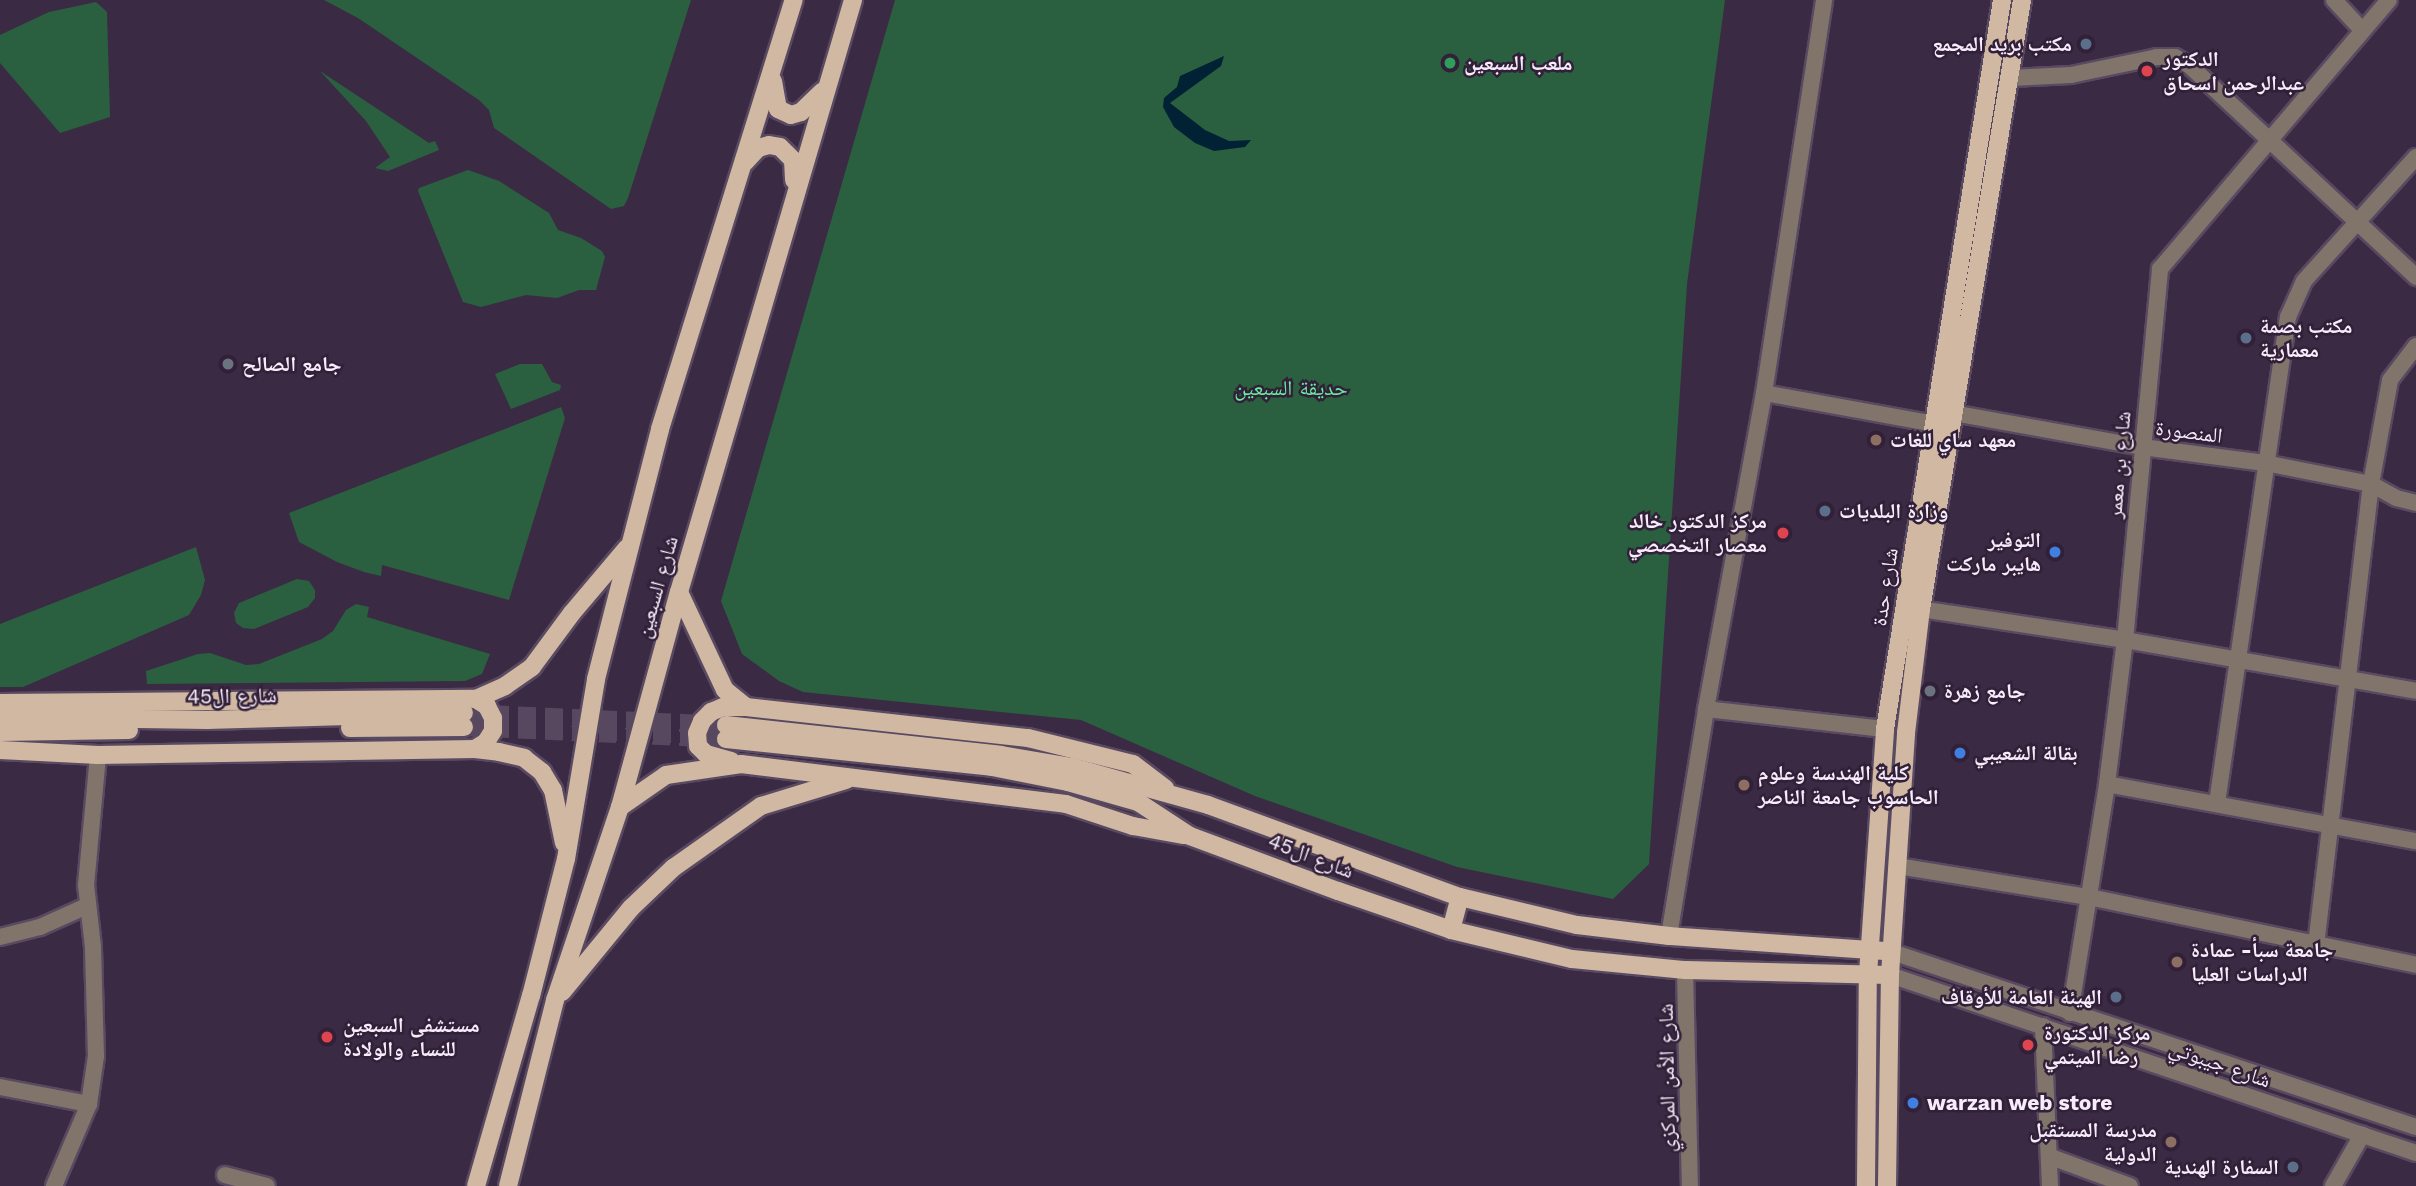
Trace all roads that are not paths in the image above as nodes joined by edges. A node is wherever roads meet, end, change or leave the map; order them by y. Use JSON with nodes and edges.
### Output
{"nodes":[{"id":1,"x":794,"y":0,"type":"edge"},
{"id":2,"x":853,"y":0,"type":"edge"},
{"id":3,"x":1824,"y":0,"type":"edge"},
{"id":4,"x":2002,"y":0,"type":"edge"},
{"id":5,"x":2022,"y":0,"type":"edge"},
{"id":6,"x":2334,"y":0,"type":"edge"},
{"id":7,"x":2389,"y":0,"type":"edge"},
{"id":8,"x":2362,"y":30,"type":"junction"},
{"id":9,"x":773,"y":70,"type":"junction"},
{"id":10,"x":2011,"y":78,"type":"junction"},
{"id":11,"x":825,"y":89,"type":"junction"},
{"id":12,"x":2267,"y":141,"type":"junction"},
{"id":13,"x":2416,"y":158,"type":"edge"},
{"id":14,"x":743,"y":164,"type":"junction"},
{"id":15,"x":795,"y":191,"type":"junction"},
{"id":16,"x":2357,"y":224,"type":"junction"},
{"id":17,"x":2416,"y":276,"type":"edge"},
{"id":18,"x":2416,"y":346,"type":"edge"},
{"id":19,"x":1764,"y":393,"type":"junction"},
{"id":20,"x":1953,"y":413,"type":"junction"},
{"id":21,"x":1934,"y":424,"type":"junction"},
{"id":22,"x":2142,"y":447,"type":"junction"},
{"id":23,"x":2265,"y":463,"type":"junction"},
{"id":24,"x":2371,"y":484,"type":"junction"},
{"id":25,"x":2416,"y":503,"type":"edge"},
{"id":26,"x":631,"y":543,"type":"junction"},
{"id":27,"x":679,"y":592,"type":"junction"},
{"id":28,"x":1921,"y":609,"type":"junction"},
{"id":29,"x":2124,"y":640,"type":"junction"},
{"id":30,"x":2236,"y":659,"type":"junction"},
{"id":31,"x":2347,"y":678,"type":"junction"},
{"id":32,"x":2416,"y":691,"type":"edge"},
{"id":33,"x":476,"y":699,"type":"junction"},
{"id":34,"x":0,"y":703,"type":"edge"},
{"id":35,"x":746,"y":707,"type":"junction"},
{"id":36,"x":1706,"y":709,"type":"junction"},
{"id":37,"x":0,"y":717,"type":"edge"},
{"id":38,"x":1885,"y":729,"type":"junction"},
{"id":39,"x":0,"y":732,"type":"edge"},
{"id":40,"x":475,"y":749,"type":"junction"},
{"id":41,"x":0,"y":750,"type":"edge"},
{"id":42,"x":98,"y":755,"type":"junction"},
{"id":43,"x":741,"y":764,"type":"junction"},
{"id":44,"x":861,"y":777,"type":"junction"},
{"id":45,"x":2107,"y":784,"type":"junction"},
{"id":46,"x":1177,"y":796,"type":"junction"},
{"id":47,"x":2217,"y":803,"type":"junction"},
{"id":48,"x":621,"y":807,"type":"junction"},
{"id":49,"x":2332,"y":823,"type":"junction"},
{"id":50,"x":1190,"y":836,"type":"junction"},
{"id":51,"x":2416,"y":841,"type":"edge"},
{"id":52,"x":566,"y":859,"type":"junction"},
{"id":53,"x":1897,"y":866,"type":"junction"},
{"id":54,"x":1460,"y":897,"type":"junction"},
{"id":55,"x":2089,"y":897,"type":"junction"},
{"id":56,"x":86,"y":906,"type":"junction"},
{"id":57,"x":1451,"y":930,"type":"junction"},
{"id":58,"x":1669,"y":936,"type":"junction"},
{"id":59,"x":0,"y":937,"type":"edge"},
{"id":60,"x":2316,"y":944,"type":"junction"},
{"id":61,"x":1870,"y":951,"type":"junction"},
{"id":62,"x":1892,"y":952,"type":"junction"},
{"id":63,"x":2416,"y":965,"type":"edge"},
{"id":64,"x":1685,"y":970,"type":"junction"},
{"id":65,"x":1868,"y":974,"type":"junction"},
{"id":66,"x":1890,"y":975,"type":"junction"},
{"id":67,"x":555,"y":1000,"type":"junction"},
{"id":68,"x":2070,"y":1013,"type":"junction"},
{"id":69,"x":2043,"y":1026,"type":"junction"},
{"id":70,"x":0,"y":1087,"type":"edge"},
{"id":71,"x":89,"y":1104,"type":"junction"},
{"id":72,"x":2416,"y":1127,"type":"edge"},
{"id":73,"x":2362,"y":1135,"type":"junction"},
{"id":74,"x":2416,"y":1153,"type":"edge"},
{"id":75,"x":2050,"y":1157,"type":"junction"},
{"id":76,"x":225,"y":1175,"type":"dead end"},
{"id":77,"x":54,"y":1186,"type":"edge"},
{"id":78,"x":267,"y":1186,"type":"edge"},
{"id":79,"x":476,"y":1186,"type":"edge"},
{"id":80,"x":508,"y":1186,"type":"edge"},
{"id":81,"x":1690,"y":1186,"type":"edge"},
{"id":82,"x":1866,"y":1186,"type":"edge"},
{"id":83,"x":1888,"y":1186,"type":"edge"},
{"id":84,"x":2050,"y":1186,"type":"edge"},
{"id":85,"x":2130,"y":1186,"type":"edge"},
{"id":86,"x":2333,"y":1186,"type":"edge"}],
"edges":[{"from":1,"to":9,"type":"main road","name":"شارع السبعين"},
{"from":2,"to":11,"type":"main road","name":"شارع السبعين"},
{"from":3,"to":19,"type":"street"},
{"from":4,"to":21,"type":"main road","name":"شارع حدة"},
{"from":5,"to":10,"type":"main road","name":"شارع حدة"},
{"from":6,"to":8,"type":"street"},
{"from":7,"to":8,"type":"street","name":"شارع بن معمر"},
{"from":8,"to":12,"type":"street","name":"شارع بن معمر"},
{"from":9,"to":11,"type":"main road"},
{"from":9,"to":14,"type":"main road","name":"شارع السبعين"},
{"from":10,"to":12,"type":"street"},
{"from":10,"to":20,"type":"main road","name":"شارع حدة"},
{"from":11,"to":15,"type":"main road","name":"شارع السبعين"},
{"from":12,"to":16,"type":"street"},
{"from":12,"to":22,"type":"street","name":"شارع بن معمر"},
{"from":13,"to":16,"type":"street"},
{"from":14,"to":15,"type":"main road"},
{"from":14,"to":26,"type":"main road","name":"شارع السبعين"},
{"from":15,"to":27,"type":"main road","name":"شارع السبعين"},
{"from":16,"to":17,"type":"street"},
{"from":16,"to":23,"type":"street"},
{"from":18,"to":24,"type":"street"},
{"from":19,"to":21,"type":"street"},
{"from":19,"to":36,"type":"street"},
{"from":20,"to":22,"type":"street","name":"المنصورة"},
{"from":20,"to":28,"type":"main road","name":"شارع حدة"},
{"from":21,"to":38,"type":"main road","name":"شارع حدة"},
{"from":22,"to":23,"type":"street","name":"المنصورة"},
{"from":22,"to":29,"type":"street","name":"شارع بن معمر"},
{"from":23,"to":24,"type":"street","name":"المنصورة"},
{"from":23,"to":30,"type":"street"},
{"from":24,"to":25,"type":"street","name":"المنصورة"},
{"from":24,"to":31,"type":"street"},
{"from":26,"to":33,"type":"main road"},
{"from":26,"to":52,"type":"main road","name":"شارع السبعين"},
{"from":27,"to":35,"type":"main road"},
{"from":27,"to":48,"type":"main road","name":"شارع السبعين"},
{"from":28,"to":29,"type":"street"},
{"from":28,"to":53,"type":"main road","name":"شارع حدة"},
{"from":29,"to":30,"type":"street"},
{"from":29,"to":45,"type":"street","name":"شارع بن معمر"},
{"from":30,"to":31,"type":"street"},
{"from":30,"to":47,"type":"street"},
{"from":31,"to":32,"type":"street"},
{"from":31,"to":49,"type":"street"},
{"from":33,"to":34,"type":"main road"},
{"from":33,"to":40,"type":"main road"},
{"from":35,"to":43,"type":"main road"},
{"from":35,"to":46,"type":"main road"},
{"from":36,"to":38,"type":"street"},
{"from":36,"to":58,"type":"street"},
{"from":37,"to":39,"type":"main road","name":"شارع ال45"},
{"from":38,"to":61,"type":"main road","name":"شارع حدة"},
{"from":40,"to":42,"type":"main road"},
{"from":40,"to":52,"type":"main road"},
{"from":41,"to":42,"type":"main road"},
{"from":42,"to":56,"type":"street"},
{"from":43,"to":44,"type":"main road"},
{"from":43,"to":48,"type":"main road"},
{"from":44,"to":50,"type":"main road"},
{"from":44,"to":67,"type":"main road"},
{"from":45,"to":47,"type":"street"},
{"from":45,"to":55,"type":"street","name":"شارع بن معمر"},
{"from":46,"to":50,"type":"main road","name":"شارع ال45"},
{"from":46,"to":54,"type":"main road","name":"شارع ال45"},
{"from":47,"to":49,"type":"street"},
{"from":48,"to":67,"type":"main road","name":"شارع السبعين"},
{"from":49,"to":51,"type":"street"},
{"from":49,"to":60,"type":"street"},
{"from":50,"to":57,"type":"main road","name":"شارع ال45"},
{"from":52,"to":79,"type":"main road","name":"شارع السبعين"},
{"from":53,"to":55,"type":"street"},
{"from":53,"to":62,"type":"main road","name":"شارع حدة"},
{"from":54,"to":57,"type":"main road"},
{"from":54,"to":58,"type":"main road","name":"شارع ال45"},
{"from":55,"to":60,"type":"street"},
{"from":55,"to":68,"type":"street","name":"شارع بن معمر"},
{"from":56,"to":59,"type":"street"},
{"from":56,"to":71,"type":"street"},
{"from":57,"to":64,"type":"main road","name":"شارع ال45"},
{"from":58,"to":61,"type":"main road","name":"شارع ال45"},
{"from":60,"to":63,"type":"street"},
{"from":61,"to":62,"type":"main road","name":"شارع ال45"},
{"from":61,"to":65,"type":"main road","name":"شارع حدة"},
{"from":62,"to":66,"type":"main road","name":"شارع حدة"},
{"from":62,"to":68,"type":"street","name":"شارع جيبوتي"},
{"from":64,"to":65,"type":"main road","name":"شارع ال45"},
{"from":64,"to":81,"type":"street","name":"شارع الأمن المركزي"},
{"from":65,"to":66,"type":"main road","name":"شارع ال45"},
{"from":65,"to":82,"type":"main road","name":"شارع حدة"},
{"from":66,"to":69,"type":"street","name":"شارع جيبوتي"},
{"from":66,"to":83,"type":"main road","name":"شارع حدة"},
{"from":67,"to":80,"type":"main road","name":"شارع السبعين"},
{"from":68,"to":72,"type":"street","name":"شارع جيبوتي"},
{"from":69,"to":73,"type":"street","name":"شارع جيبوتي"},
{"from":69,"to":75,"type":"street"},
{"from":70,"to":71,"type":"street"},
{"from":71,"to":77,"type":"street"},
{"from":73,"to":74,"type":"street","name":"شارع جيبوتي"},
{"from":73,"to":86,"type":"street"},
{"from":75,"to":84,"type":"street"},
{"from":75,"to":85,"type":"street"},
{"from":76,"to":78,"type":"street"}]}
